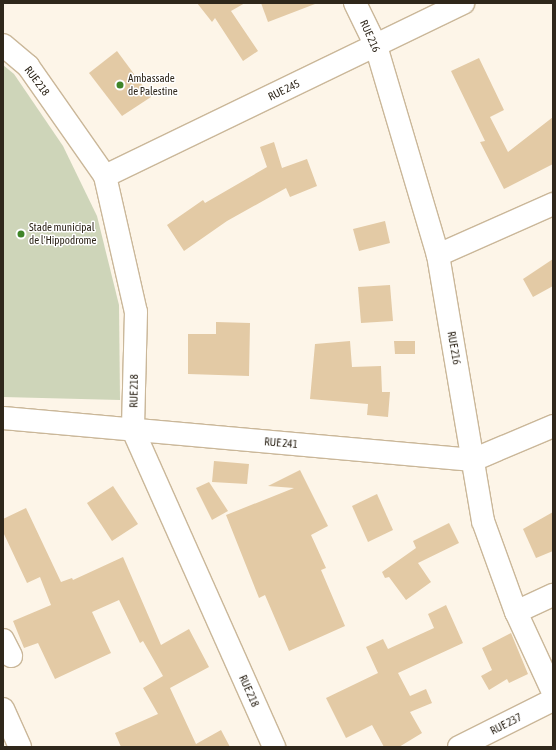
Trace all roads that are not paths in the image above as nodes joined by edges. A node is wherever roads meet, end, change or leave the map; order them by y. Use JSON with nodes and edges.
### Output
{"nodes":[{"id":1,"x":355,"y":3,"type":"edge"},
{"id":2,"x":462,"y":3,"type":"edge"},
{"id":3,"x":3,"y":45,"type":"edge"},
{"id":4,"x":376,"y":46,"type":"junction"},
{"id":5,"x":105,"y":176,"type":"junction"},
{"id":6,"x":553,"y":204,"type":"edge"},
{"id":7,"x":438,"y":255,"type":"junction"},
{"id":8,"x":3,"y":418,"type":"edge"},
{"id":9,"x":553,"y":426,"type":"edge"},
{"id":10,"x":133,"y":430,"type":"junction"},
{"id":11,"x":473,"y":460,"type":"junction"},
{"id":12,"x":553,"y":595,"type":"edge"},
{"id":13,"x":516,"y":612,"type":"junction"},
{"id":14,"x":553,"y":692,"type":"edge"},
{"id":15,"x":553,"y":700,"type":"edge"},
{"id":16,"x":3,"y":709,"type":"edge"},
{"id":17,"x":20,"y":747,"type":"edge"},
{"id":18,"x":274,"y":747,"type":"edge"},
{"id":19,"x":459,"y":747,"type":"edge"}],
"edges":[{"from":1,"to":4,"type":"street","name":"RUE 216"},
{"from":2,"to":4,"type":"street","name":"RUE 245"},
{"from":3,"to":5,"type":"street","name":"RUE 218"},
{"from":4,"to":5,"type":"street","name":"RUE 245"},
{"from":4,"to":7,"type":"street","name":"RUE 216"},
{"from":5,"to":10,"type":"street","name":"RUE 218"},
{"from":6,"to":7,"type":"street"},
{"from":7,"to":11,"type":"street","name":"RUE 216"},
{"from":8,"to":10,"type":"street","name":"RUE 241"},
{"from":9,"to":11,"type":"street","name":"RUE 241"},
{"from":10,"to":11,"type":"street","name":"RUE 241"},
{"from":10,"to":18,"type":"street","name":"RUE 218"},
{"from":11,"to":13,"type":"street","name":"RUE 216"},
{"from":12,"to":13,"type":"street"},
{"from":13,"to":14,"type":"street","name":"RUE 216"},
{"from":15,"to":19,"type":"street","name":"RUE 237"},
{"from":16,"to":17,"type":"street"}]}
